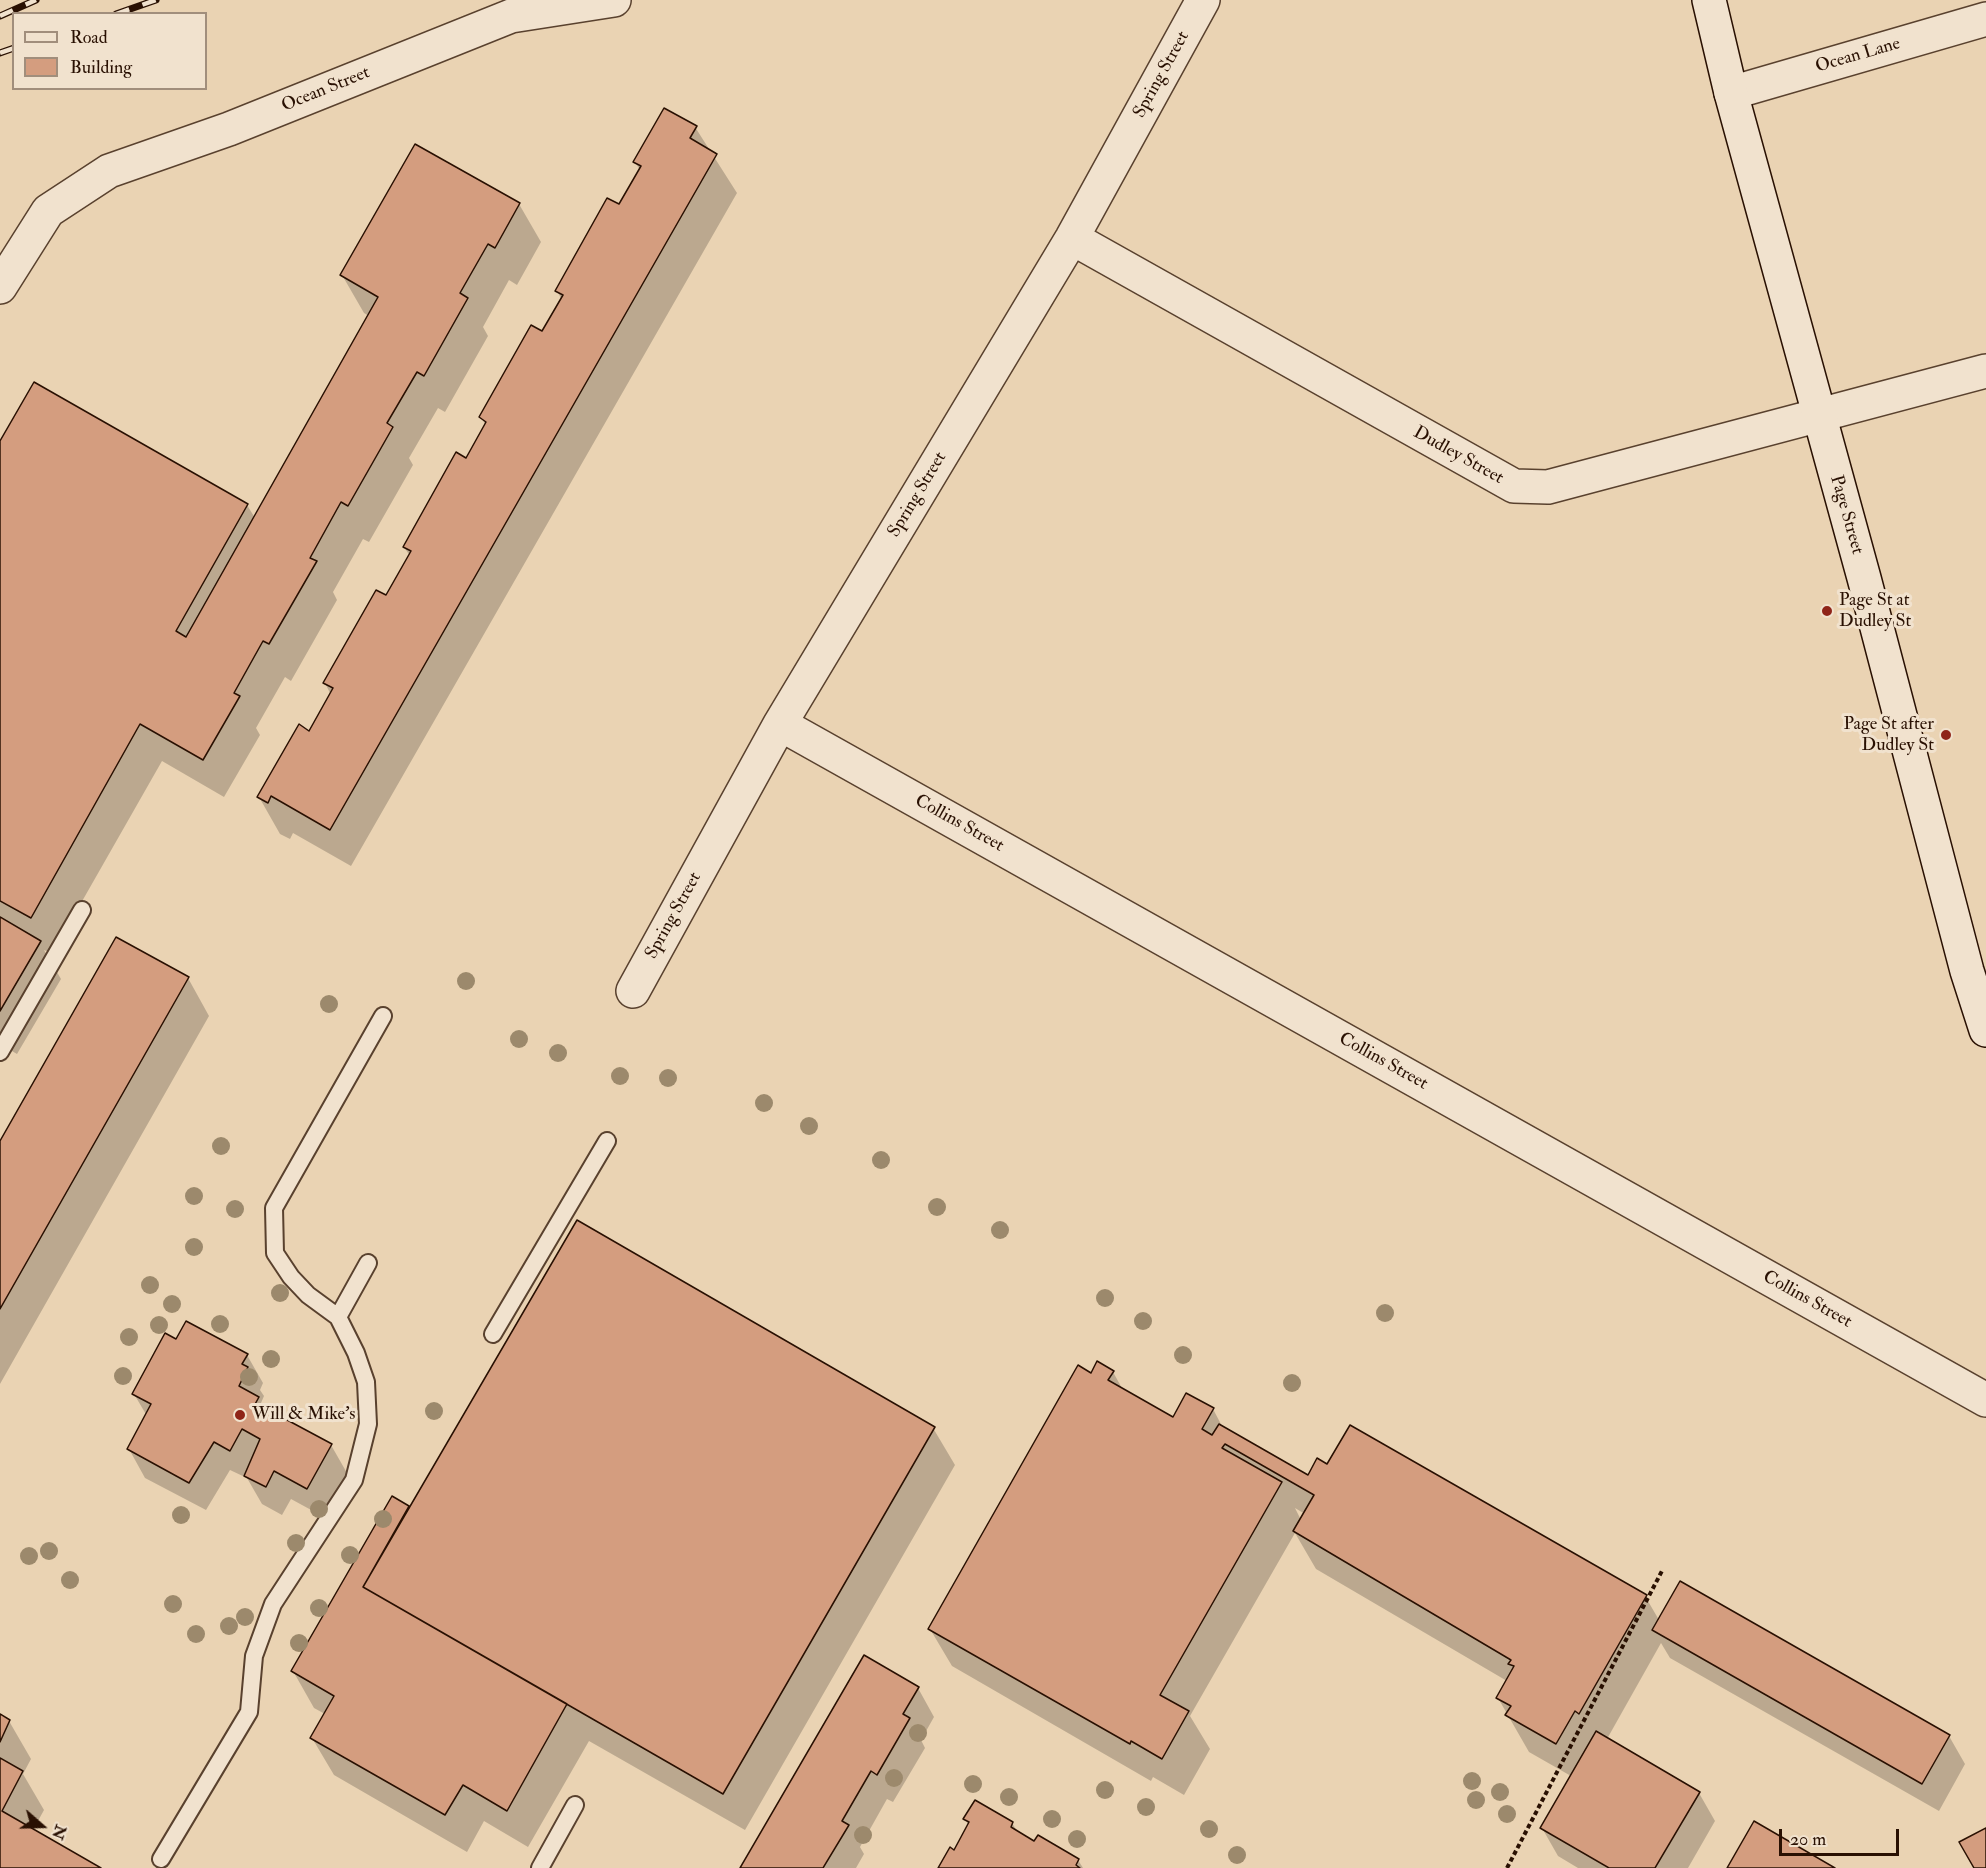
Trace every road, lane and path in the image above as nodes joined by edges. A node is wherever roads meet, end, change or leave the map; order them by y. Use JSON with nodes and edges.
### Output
{"nodes":[{"id":1,"x":614,"y":0,"type":"edge"},
{"id":2,"x":1203,"y":0,"type":"edge"},
{"id":3,"x":1709,"y":0,"type":"edge"},
{"id":4,"x":1986,"y":19,"type":"edge"},
{"id":5,"x":1731,"y":93,"type":"junction"},
{"id":6,"x":1072,"y":238,"type":"junction"},
{"id":7,"x":0,"y":287,"type":"edge"},
{"id":8,"x":1986,"y":371,"type":"edge"},
{"id":9,"x":1818,"y":414,"type":"junction"},
{"id":10,"x":780,"y":724,"type":"junction"},
{"id":11,"x":82,"y":910,"type":"dead end"},
{"id":12,"x":633,"y":991,"type":"dead end"},
{"id":13,"x":383,"y":1016,"type":"dead end"},
{"id":14,"x":1986,"y":1030,"type":"edge"},
{"id":15,"x":0,"y":1052,"type":"edge"},
{"id":16,"x":607,"y":1141,"type":"dead end"},
{"id":17,"x":368,"y":1263,"type":"dead end"},
{"id":18,"x":338,"y":1317,"type":"junction"},
{"id":19,"x":493,"y":1334,"type":"dead end"},
{"id":20,"x":1986,"y":1400,"type":"edge"},
{"id":21,"x":1663,"y":1569,"type":"dead end"},
{"id":22,"x":575,"y":1805,"type":"dead end"},
{"id":23,"x":161,"y":1859,"type":"dead end"},
{"id":24,"x":540,"y":1868,"type":"edge"},
{"id":25,"x":1507,"y":1868,"type":"edge"}],
"edges":[{"from":1,"to":7,"type":"street","name":"Ocean Street"},
{"from":2,"to":6,"type":"street","name":"Spring Street"},
{"from":3,"to":5,"type":"street","name":"Page Street"},
{"from":4,"to":5,"type":"street","name":"Ocean Lane"},
{"from":5,"to":9,"type":"street","name":"Page Street"},
{"from":6,"to":9,"type":"street","name":"Dudley Street"},
{"from":6,"to":10,"type":"street","name":"Spring Street"},
{"from":8,"to":9,"type":"street","name":"Dudley Street"},
{"from":9,"to":14,"type":"street","name":"Page Street"},
{"from":10,"to":12,"type":"street","name":"Spring Street"},
{"from":10,"to":20,"type":"street","name":"Collins Street"},
{"from":11,"to":15,"type":"lane"},
{"from":13,"to":18,"type":"lane"},
{"from":16,"to":19,"type":"lane"},
{"from":17,"to":18,"type":"lane"},
{"from":18,"to":23,"type":"lane"},
{"from":21,"to":25,"type":"path"},
{"from":22,"to":24,"type":"lane"}]}
